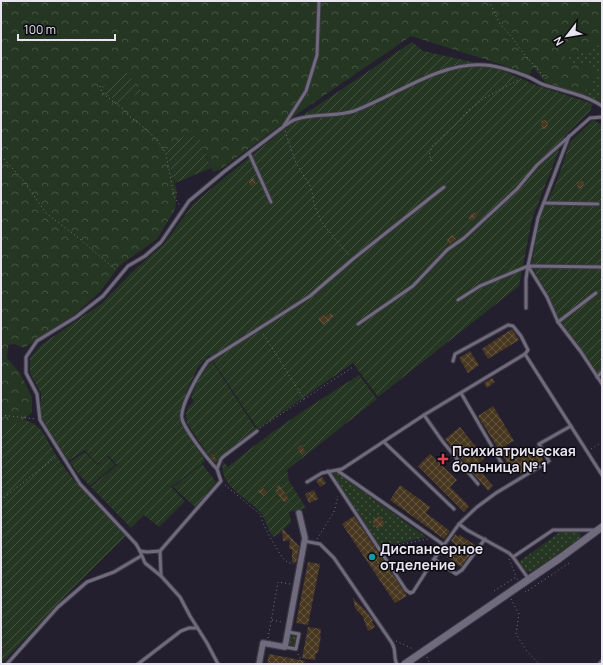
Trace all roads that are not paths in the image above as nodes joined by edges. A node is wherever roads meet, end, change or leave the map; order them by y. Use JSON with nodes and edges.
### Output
{"nodes":[{"id":1,"x":319,"y":1,"type":"edge"},
{"id":2,"x":602,"y":106,"type":"edge"},
{"id":3,"x":602,"y":117,"type":"edge"},
{"id":4,"x":283,"y":127,"type":"junction"},
{"id":5,"x":569,"y":136,"type":"junction"},
{"id":6,"x":249,"y":153,"type":"junction"},
{"id":7,"x":444,"y":187,"type":"dead end"},
{"id":8,"x":271,"y":202,"type":"dead end"},
{"id":9,"x":544,"y":203,"type":"junction"},
{"id":10,"x":598,"y":204,"type":"dead end"},
{"id":11,"x":528,"y":266,"type":"junction"},
{"id":12,"x":602,"y":267,"type":"edge"},
{"id":13,"x":596,"y":293,"type":"dead end"},
{"id":14,"x":458,"y":300,"type":"dead end"},
{"id":15,"x":526,"y":308,"type":"dead end"},
{"id":16,"x":558,"y":322,"type":"junction"},
{"id":17,"x":358,"y":324,"type":"dead end"},
{"id":18,"x":525,"y":354,"type":"junction"},
{"id":19,"x":452,"y":360,"type":"dead end"},
{"id":20,"x":602,"y":372,"type":"edge"},
{"id":21,"x":597,"y":376,"type":"junction"},
{"id":22,"x":602,"y":384,"type":"edge"},
{"id":23,"x":461,"y":393,"type":"junction"},
{"id":24,"x":424,"y":416,"type":"junction"},
{"id":25,"x":571,"y":426,"type":"junction"},
{"id":26,"x":257,"y":431,"type":"road end"},
{"id":27,"x":384,"y":442,"type":"junction"},
{"id":28,"x":217,"y":469,"type":"junction"},
{"id":29,"x":505,"y":469,"type":"dead end"},
{"id":30,"x":328,"y":471,"type":"junction"},
{"id":31,"x":338,"y":471,"type":"junction"},
{"id":32,"x":602,"y":475,"type":"edge"},
{"id":33,"x":307,"y":482,"type":"dead end"},
{"id":34,"x":478,"y":484,"type":"dead end"},
{"id":35,"x":454,"y":509,"type":"dead end"},
{"id":36,"x":299,"y":512,"type":"dead end"},
{"id":37,"x":459,"y":524,"type":"junction"},
{"id":38,"x":600,"y":529,"type":"edge"},
{"id":39,"x":485,"y":539,"type":"junction"},
{"id":40,"x":304,"y":541,"type":"junction"},
{"id":41,"x":444,"y":546,"type":"junction"},
{"id":42,"x":140,"y":550,"type":"junction"},
{"id":43,"x":160,"y":551,"type":"junction"},
{"id":44,"x":141,"y":556,"type":"junction"},
{"id":45,"x":512,"y":556,"type":"junction"},
{"id":46,"x":434,"y":559,"type":"junction"},
{"id":47,"x":160,"y":576,"type":"junction"},
{"id":48,"x":529,"y":579,"type":"junction"},
{"id":49,"x":197,"y":628,"type":"junction"},
{"id":50,"x":288,"y":632,"type":"junction"},
{"id":51,"x":285,"y":647,"type":"junction"},
{"id":52,"x":602,"y":661,"type":"edge"},
{"id":53,"x":7,"y":664,"type":"edge"},
{"id":54,"x":138,"y":664,"type":"edge"},
{"id":55,"x":218,"y":664,"type":"edge"},
{"id":56,"x":259,"y":664,"type":"edge"},
{"id":57,"x":397,"y":664,"type":"edge"},
{"id":58,"x":405,"y":664,"type":"edge"},
{"id":59,"x":599,"y":664,"type":"edge"}],
"edges":[{"from":1,"to":4,"type":"lane"},
{"from":2,"to":4,"type":"lane"},
{"from":3,"to":5,"type":"lane"},
{"from":4,"to":6,"type":"lane"},
{"from":5,"to":9,"type":"lane"},
{"from":5,"to":17,"type":"lane"},
{"from":6,"to":8,"type":"lane"},
{"from":6,"to":42,"type":"lane"},
{"from":7,"to":28,"type":"lane"},
{"from":9,"to":10,"type":"lane"},
{"from":9,"to":11,"type":"lane"},
{"from":11,"to":12,"type":"lane"},
{"from":11,"to":14,"type":"lane"},
{"from":11,"to":15,"type":"lane"},
{"from":11,"to":16,"type":"lane"},
{"from":13,"to":16,"type":"lane"},
{"from":16,"to":21,"type":"lane"},
{"from":18,"to":19,"type":"lane"},
{"from":18,"to":23,"type":"lane"},
{"from":18,"to":25,"type":"lane"},
{"from":20,"to":21,"type":"lane"},
{"from":21,"to":22,"type":"lane"},
{"from":23,"to":24,"type":"lane"},
{"from":23,"to":29,"type":"lane"},
{"from":24,"to":27,"type":"lane"},
{"from":24,"to":34,"type":"lane"},
{"from":25,"to":32,"type":"lane"},
{"from":25,"to":37,"type":"lane"},
{"from":26,"to":28,"type":"lane"},
{"from":27,"to":31,"type":"lane"},
{"from":27,"to":35,"type":"lane"},
{"from":28,"to":43,"type":"lane"},
{"from":30,"to":31,"type":"lane"},
{"from":30,"to":33,"type":"lane"},
{"from":30,"to":46,"type":"lane"},
{"from":31,"to":41,"type":"lane"},
{"from":36,"to":40,"type":"street"},
{"from":37,"to":39,"type":"lane"},
{"from":37,"to":41,"type":"lane"},
{"from":38,"to":45,"type":"lane"},
{"from":38,"to":48,"type":"street"},
{"from":39,"to":45,"type":"lane"},
{"from":39,"to":46,"type":"lane"},
{"from":40,"to":50,"type":"street"},
{"from":40,"to":57,"type":"lane"},
{"from":41,"to":46,"type":"lane"},
{"from":42,"to":43,"type":"lane"},
{"from":42,"to":44,"type":"lane"},
{"from":43,"to":47,"type":"lane"},
{"from":44,"to":47,"type":"lane"},
{"from":44,"to":53,"type":"lane"},
{"from":45,"to":48,"type":"lane"},
{"from":47,"to":49,"type":"lane"},
{"from":48,"to":58,"type":"street"},
{"from":49,"to":54,"type":"lane"},
{"from":49,"to":55,"type":"lane"},
{"from":50,"to":51,"type":"street"},
{"from":50,"to":51,"type":"lane"},
{"from":51,"to":56,"type":"street"},
{"from":52,"to":59,"type":"lane"}]}
